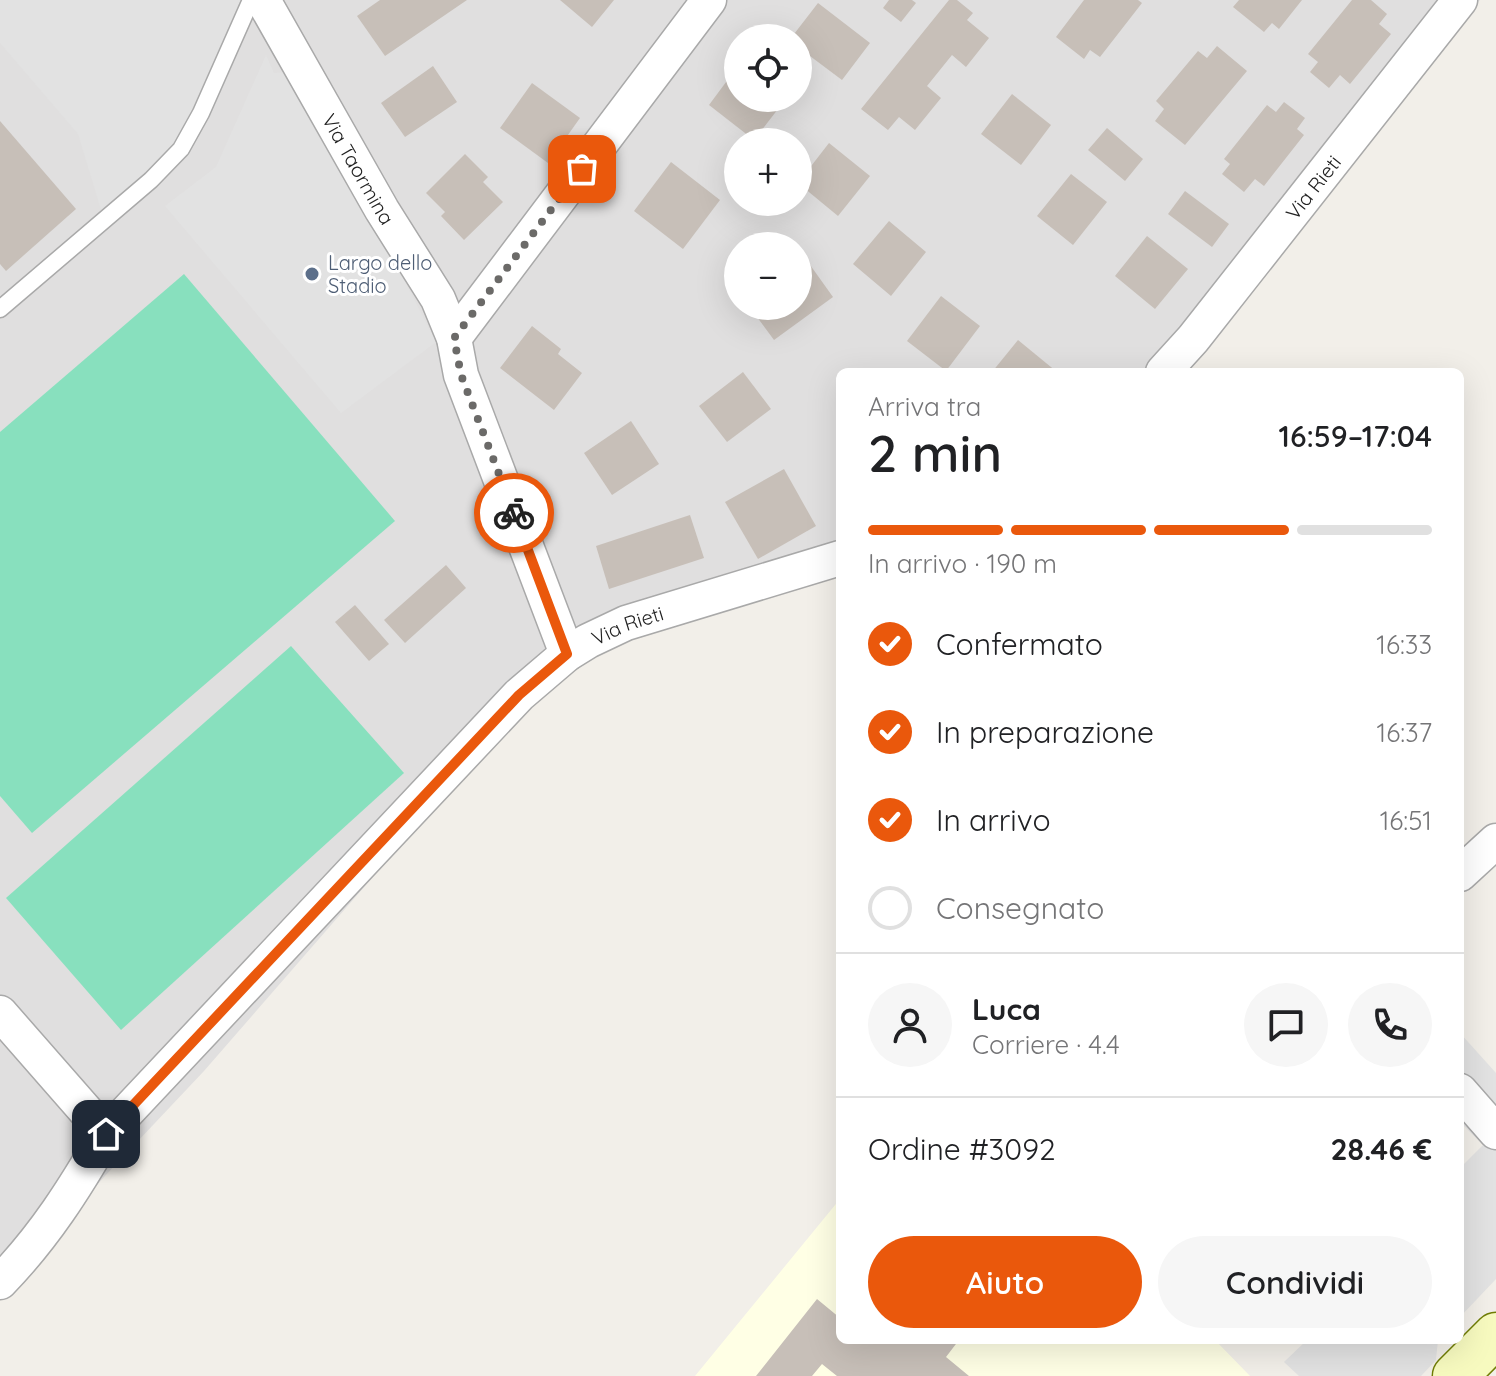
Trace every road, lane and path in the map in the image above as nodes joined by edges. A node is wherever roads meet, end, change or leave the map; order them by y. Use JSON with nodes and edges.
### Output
{"nodes":[{"id":1,"x":251,"y":0,"type":"edge"},
{"id":2,"x":263,"y":0,"type":"edge"},
{"id":3,"x":709,"y":0,"type":"edge"},
{"id":4,"x":1460,"y":0,"type":"edge"},
{"id":5,"x":0,"y":309,"type":"edge"},
{"id":6,"x":454,"y":338,"type":"junction"},
{"id":7,"x":1167,"y":368,"type":"edge"},
{"id":8,"x":836,"y":559,"type":"edge"},
{"id":9,"x":567,"y":654,"type":"junction"},
{"id":10,"x":1496,"y":841,"type":"edge"},
{"id":11,"x":1464,"y":870,"type":"edge"},
{"id":12,"x":4,"y":1025,"type":"edge"},
{"id":13,"x":1464,"y":1096,"type":"edge"},
{"id":14,"x":1496,"y":1132,"type":"edge"},
{"id":15,"x":106,"y":1134,"type":"junction"},
{"id":16,"x":0,"y":1282,"type":"edge"},
{"id":17,"x":1496,"y":1335,"type":"edge"},
{"id":18,"x":1455,"y":1376,"type":"edge"}],
"edges":[{"from":1,"to":5,"type":"lane"},
{"from":2,"to":6,"type":"street","name":"Via Taormina"},
{"from":3,"to":6,"type":"street"},
{"from":4,"to":7,"type":"street","name":"Via Rieti"},
{"from":6,"to":9,"type":"street","name":"Via Taormina"},
{"from":8,"to":9,"type":"street","name":"Via Rieti"},
{"from":9,"to":15,"type":"street","name":"Via Rieti"},
{"from":10,"to":11,"type":"street"},
{"from":12,"to":15,"type":"street"},
{"from":13,"to":14,"type":"street"},
{"from":15,"to":16,"type":"street","name":"Via Rieti"},
{"from":17,"to":18,"type":"main road"}]}
